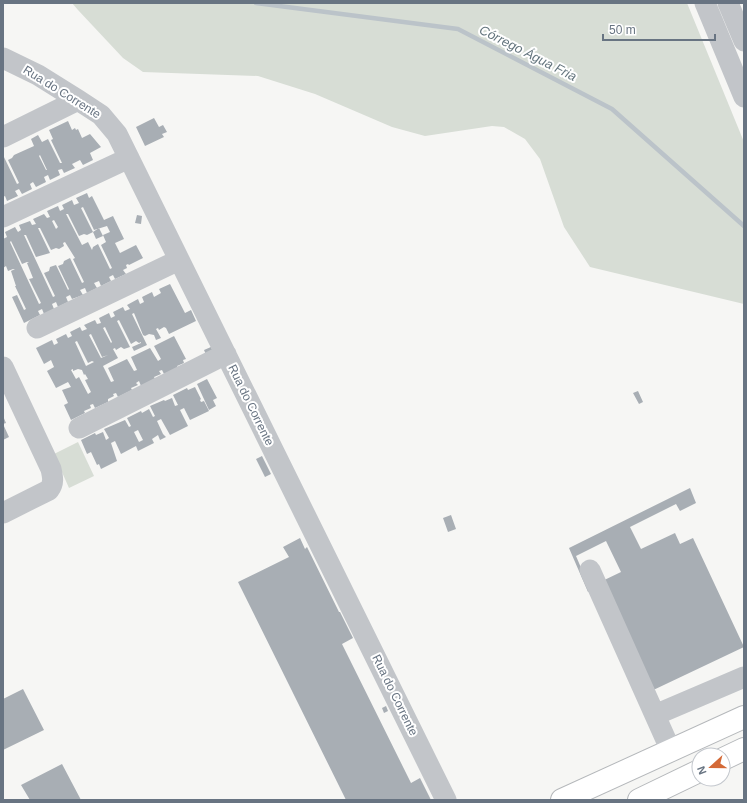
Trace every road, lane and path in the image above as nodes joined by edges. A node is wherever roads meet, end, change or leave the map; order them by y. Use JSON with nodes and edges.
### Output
{"nodes":[{"id":1,"x":705,"y":3,"type":"edge"},
{"id":2,"x":728,"y":3,"type":"edge"},
{"id":3,"x":744,"y":41,"type":"edge"},
{"id":4,"x":3,"y":58,"type":"edge"},
{"id":5,"x":744,"y":97,"type":"edge"},
{"id":6,"x":78,"y":100,"type":"junction"},
{"id":7,"x":3,"y":137,"type":"edge"},
{"id":8,"x":129,"y":158,"type":"junction"},
{"id":9,"x":3,"y":217,"type":"edge"},
{"id":10,"x":179,"y":260,"type":"junction"},
{"id":11,"x":37,"y":328,"type":"dead end"},
{"id":12,"x":226,"y":354,"type":"junction"},
{"id":13,"x":3,"y":367,"type":"edge"},
{"id":14,"x":79,"y":428,"type":"dead end"},
{"id":15,"x":3,"y":513,"type":"edge"},
{"id":16,"x":590,"y":570,"type":"dead end"},
{"id":17,"x":744,"y":677,"type":"edge"},
{"id":18,"x":655,"y":715,"type":"junction"},
{"id":19,"x":744,"y":717,"type":"edge"},
{"id":20,"x":744,"y":749,"type":"edge"},
{"id":21,"x":671,"y":751,"type":"junction"},
{"id":22,"x":731,"y":755,"type":"edge"},
{"id":23,"x":691,"y":775,"type":"edge"},
{"id":24,"x":446,"y":800,"type":"edge"},
{"id":25,"x":562,"y":800,"type":"edge"},
{"id":26,"x":639,"y":800,"type":"edge"}],
"edges":[{"from":1,"to":5,"type":"street"},
{"from":2,"to":3,"type":"street"},
{"from":4,"to":6,"type":"street","name":"Rua do Corrente"},
{"from":6,"to":7,"type":"street"},
{"from":6,"to":8,"type":"street","name":"Rua do Corrente"},
{"from":8,"to":9,"type":"street"},
{"from":8,"to":10,"type":"street","name":"Rua do Corrente"},
{"from":10,"to":11,"type":"street"},
{"from":10,"to":12,"type":"street","name":"Rua do Corrente"},
{"from":12,"to":14,"type":"street"},
{"from":12,"to":24,"type":"street","name":"Rua do Corrente"},
{"from":13,"to":15,"type":"street"},
{"from":16,"to":18,"type":"street"},
{"from":17,"to":18,"type":"street"},
{"from":18,"to":21,"type":"street"},
{"from":19,"to":21,"type":"highway"},
{"from":20,"to":22,"type":"highway"},
{"from":21,"to":25,"type":"highway"},
{"from":23,"to":26,"type":"highway"}]}
